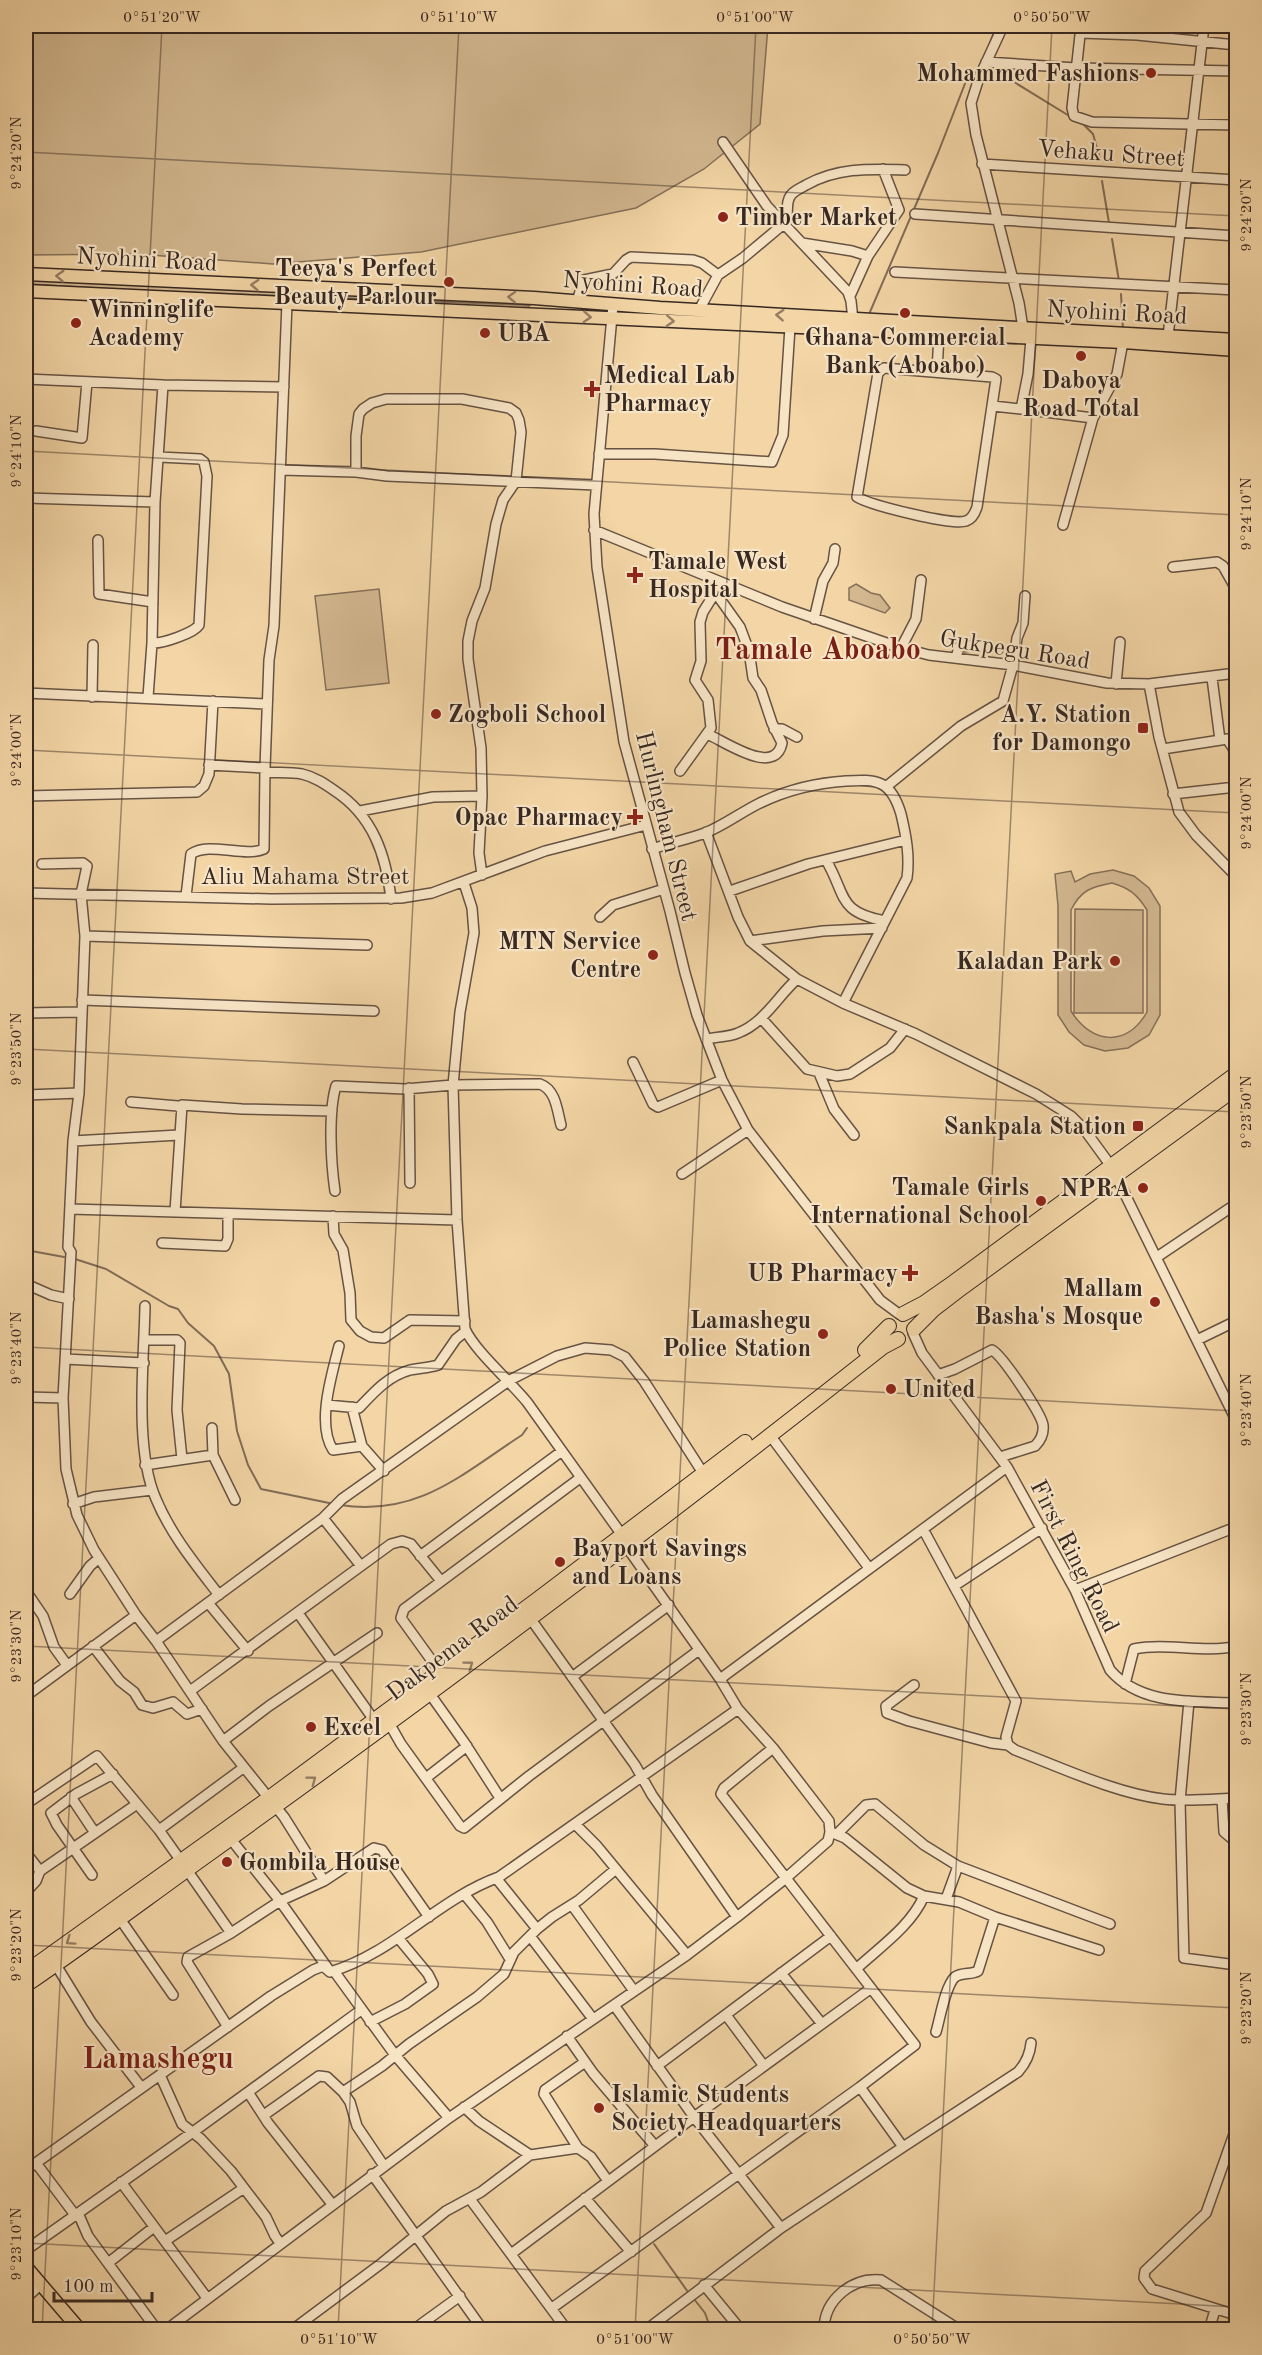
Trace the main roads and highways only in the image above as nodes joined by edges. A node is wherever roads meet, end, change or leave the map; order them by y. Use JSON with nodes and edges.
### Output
{"nodes":[{"id":1,"x":26,"y":274,"type":"edge"},
{"id":2,"x":26,"y":291,"type":"edge"},
{"id":3,"x":534,"y":298,"type":"junction"},
{"id":4,"x":533,"y":315,"type":"junction"},
{"id":5,"x":1027,"y":334,"type":"junction"},
{"id":6,"x":1236,"y":340,"type":"edge"},
{"id":7,"x":1236,"y":350,"type":"edge"},
{"id":8,"x":1236,"y":1074,"type":"edge"},
{"id":9,"x":1236,"y":1088,"type":"edge"},
{"id":10,"x":1114,"y":1171,"type":"junction"},
{"id":11,"x":895,"y":1319,"type":"junction"},
{"id":12,"x":907,"y":1335,"type":"junction"},
{"id":13,"x":624,"y":1540,"type":"junction"},
{"id":14,"x":272,"y":1802,"type":"junction"},
{"id":15,"x":184,"y":1866,"type":"junction"},
{"id":16,"x":26,"y":1972,"type":"edge"},
{"id":17,"x":26,"y":1985,"type":"edge"},
{"id":18,"x":26,"y":2267,"type":"edge"},
{"id":19,"x":80,"y":2330,"type":"edge"}],
"edges":[{"from":3,"to":1,"type":"main road","name":"Nyohini Road","one_way":true},
{"from":2,"to":4,"type":"main road","name":"Nyohini Road"},
{"from":3,"to":4,"type":"main road"},
{"from":5,"to":3,"type":"main road","name":"Nyohini Road","one_way":true},
{"from":4,"to":5,"type":"main road","name":"Nyohini Road","one_way":true},
{"from":5,"to":6,"type":"main road","name":"Nyohini Road"},
{"from":5,"to":7,"type":"main road","name":"Nyohini Road"},
{"from":8,"to":10,"type":"highway","name":"Dakpema Road"},
{"from":9,"to":10,"type":"highway","name":"Dakpema Road"},
{"from":10,"to":11,"type":"highway","name":"Dakpema Road"},
{"from":10,"to":12,"type":"highway","name":"Dakpema Road"},
{"from":11,"to":12,"type":"highway"},
{"from":11,"to":12,"type":"highway"},
{"from":11,"to":13,"type":"highway","name":"Dakpema Road"},
{"from":12,"to":13,"type":"highway","name":"Dakpema Road"},
{"from":13,"to":14,"type":"highway","name":"Dakpema Road"},
{"from":14,"to":13,"type":"highway","name":"Dakpema Road","one_way":true},
{"from":14,"to":15,"type":"highway","name":"Dakpema Road"},
{"from":14,"to":15,"type":"highway","name":"Dakpema Road"},
{"from":15,"to":16,"type":"highway","name":"Dakpema Road","one_way":true},
{"from":15,"to":17,"type":"highway","name":"Dakpema Road"},
{"from":18,"to":19,"type":"main road"}]}
